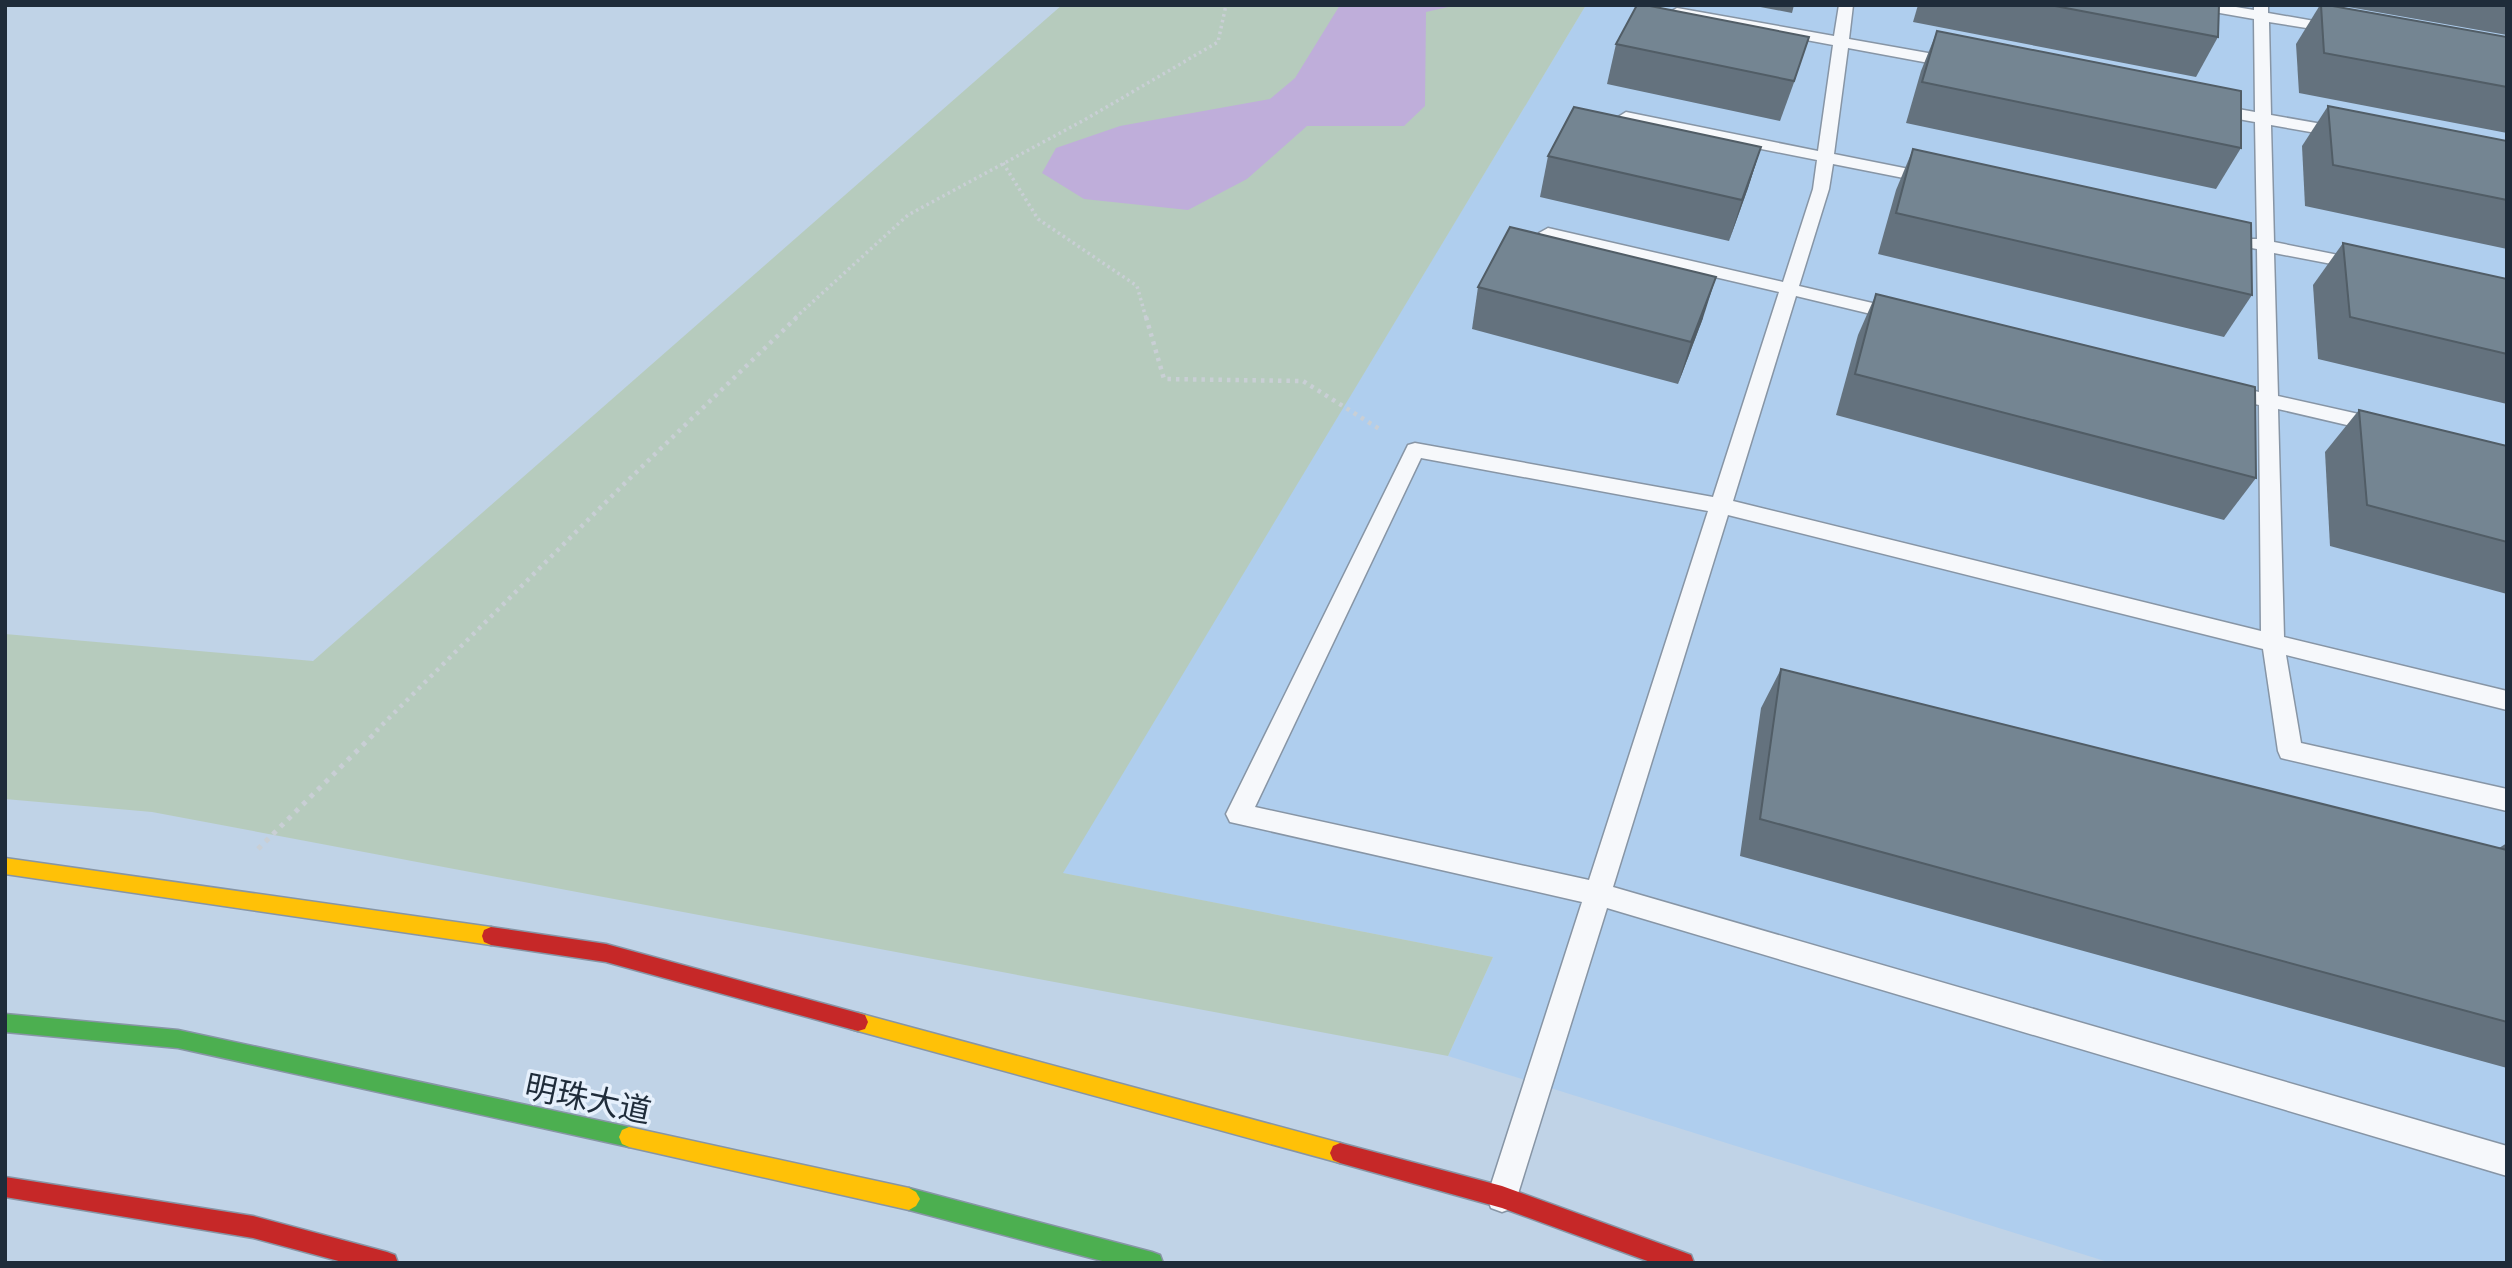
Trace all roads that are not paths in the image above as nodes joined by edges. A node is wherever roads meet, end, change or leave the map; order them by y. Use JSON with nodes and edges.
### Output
{"nodes":[{"id":1,"x":1846,"y":5,"type":"edge"},
{"id":2,"x":2197,"y":5,"type":"edge"},
{"id":3,"x":1670,"y":10,"type":"edge"},
{"id":4,"x":2261,"y":11,"type":"edge"},
{"id":5,"x":2357,"y":32,"type":"edge"},
{"id":6,"x":1841,"y":42,"type":"junction"},
{"id":7,"x":1977,"y":66,"type":"edge"},
{"id":8,"x":2195,"y":106,"type":"edge"},
{"id":9,"x":1626,"y":117,"type":"edge"},
{"id":10,"x":2263,"y":118,"type":"junction"},
{"id":11,"x":2358,"y":136,"type":"edge"},
{"id":12,"x":1825,"y":157,"type":"junction"},
{"id":13,"x":1945,"y":181,"type":"edge"},
{"id":14,"x":1548,"y":233,"type":"edge"},
{"id":15,"x":2239,"y":240,"type":"edge"},
{"id":16,"x":2266,"y":246,"type":"junction"},
{"id":17,"x":2386,"y":270,"type":"edge"},
{"id":18,"x":1789,"y":289,"type":"junction"},
{"id":19,"x":1922,"y":320,"type":"edge"},
{"id":20,"x":2215,"y":388,"type":"edge"},
{"id":21,"x":2268,"y":400,"type":"junction"},
{"id":22,"x":2401,"y":431,"type":"edge"},
{"id":23,"x":1721,"y":506,"type":"junction"},
{"id":24,"x":2273,"y":643,"type":"junction"},
{"id":25,"x":2507,"y":701,"type":"edge"},
{"id":26,"x":2507,"y":800,"type":"edge"},
{"id":27,"x":5,"y":866,"type":"edge"},
{"id":28,"x":1598,"y":894,"type":"junction"},
{"id":29,"x":5,"y":1023,"type":"edge"},
{"id":30,"x":2507,"y":1161,"type":"edge"},
{"id":31,"x":5,"y":1187,"type":"edge"},
{"id":32,"x":1502,"y":1197,"type":"junction"},
{"id":33,"x":387,"y":1263,"type":"edge"},
{"id":34,"x":1152,"y":1263,"type":"edge"},
{"id":35,"x":1683,"y":1263,"type":"edge"}],
"edges":[{"from":1,"to":6,"type":"lane"},
{"from":2,"to":4,"type":"lane"},
{"from":3,"to":6,"type":"lane"},
{"from":4,"to":5,"type":"lane"},
{"from":4,"to":10,"type":"lane"},
{"from":6,"to":7,"type":"lane"},
{"from":6,"to":12,"type":"lane"},
{"from":8,"to":10,"type":"lane"},
{"from":9,"to":12,"type":"lane"},
{"from":10,"to":11,"type":"lane"},
{"from":10,"to":16,"type":"lane"},
{"from":12,"to":13,"type":"lane"},
{"from":12,"to":18,"type":"lane"},
{"from":14,"to":18,"type":"lane"},
{"from":15,"to":16,"type":"lane"},
{"from":16,"to":17,"type":"lane"},
{"from":16,"to":21,"type":"lane"},
{"from":18,"to":19,"type":"lane"},
{"from":18,"to":23,"type":"lane"},
{"from":20,"to":21,"type":"lane"},
{"from":21,"to":22,"type":"lane"},
{"from":21,"to":24,"type":"lane"},
{"from":23,"to":24,"type":"lane"},
{"from":23,"to":28,"type":"lane"},
{"from":23,"to":28,"type":"lane"},
{"from":24,"to":25,"type":"lane"},
{"from":24,"to":26,"type":"lane"},
{"from":27,"to":32,"type":"street"},
{"from":28,"to":30,"type":"lane"},
{"from":28,"to":32,"type":"lane"},
{"from":29,"to":34,"type":"street","name":"明珠大道"},
{"from":31,"to":33,"type":"street"},
{"from":32,"to":35,"type":"street"}]}
